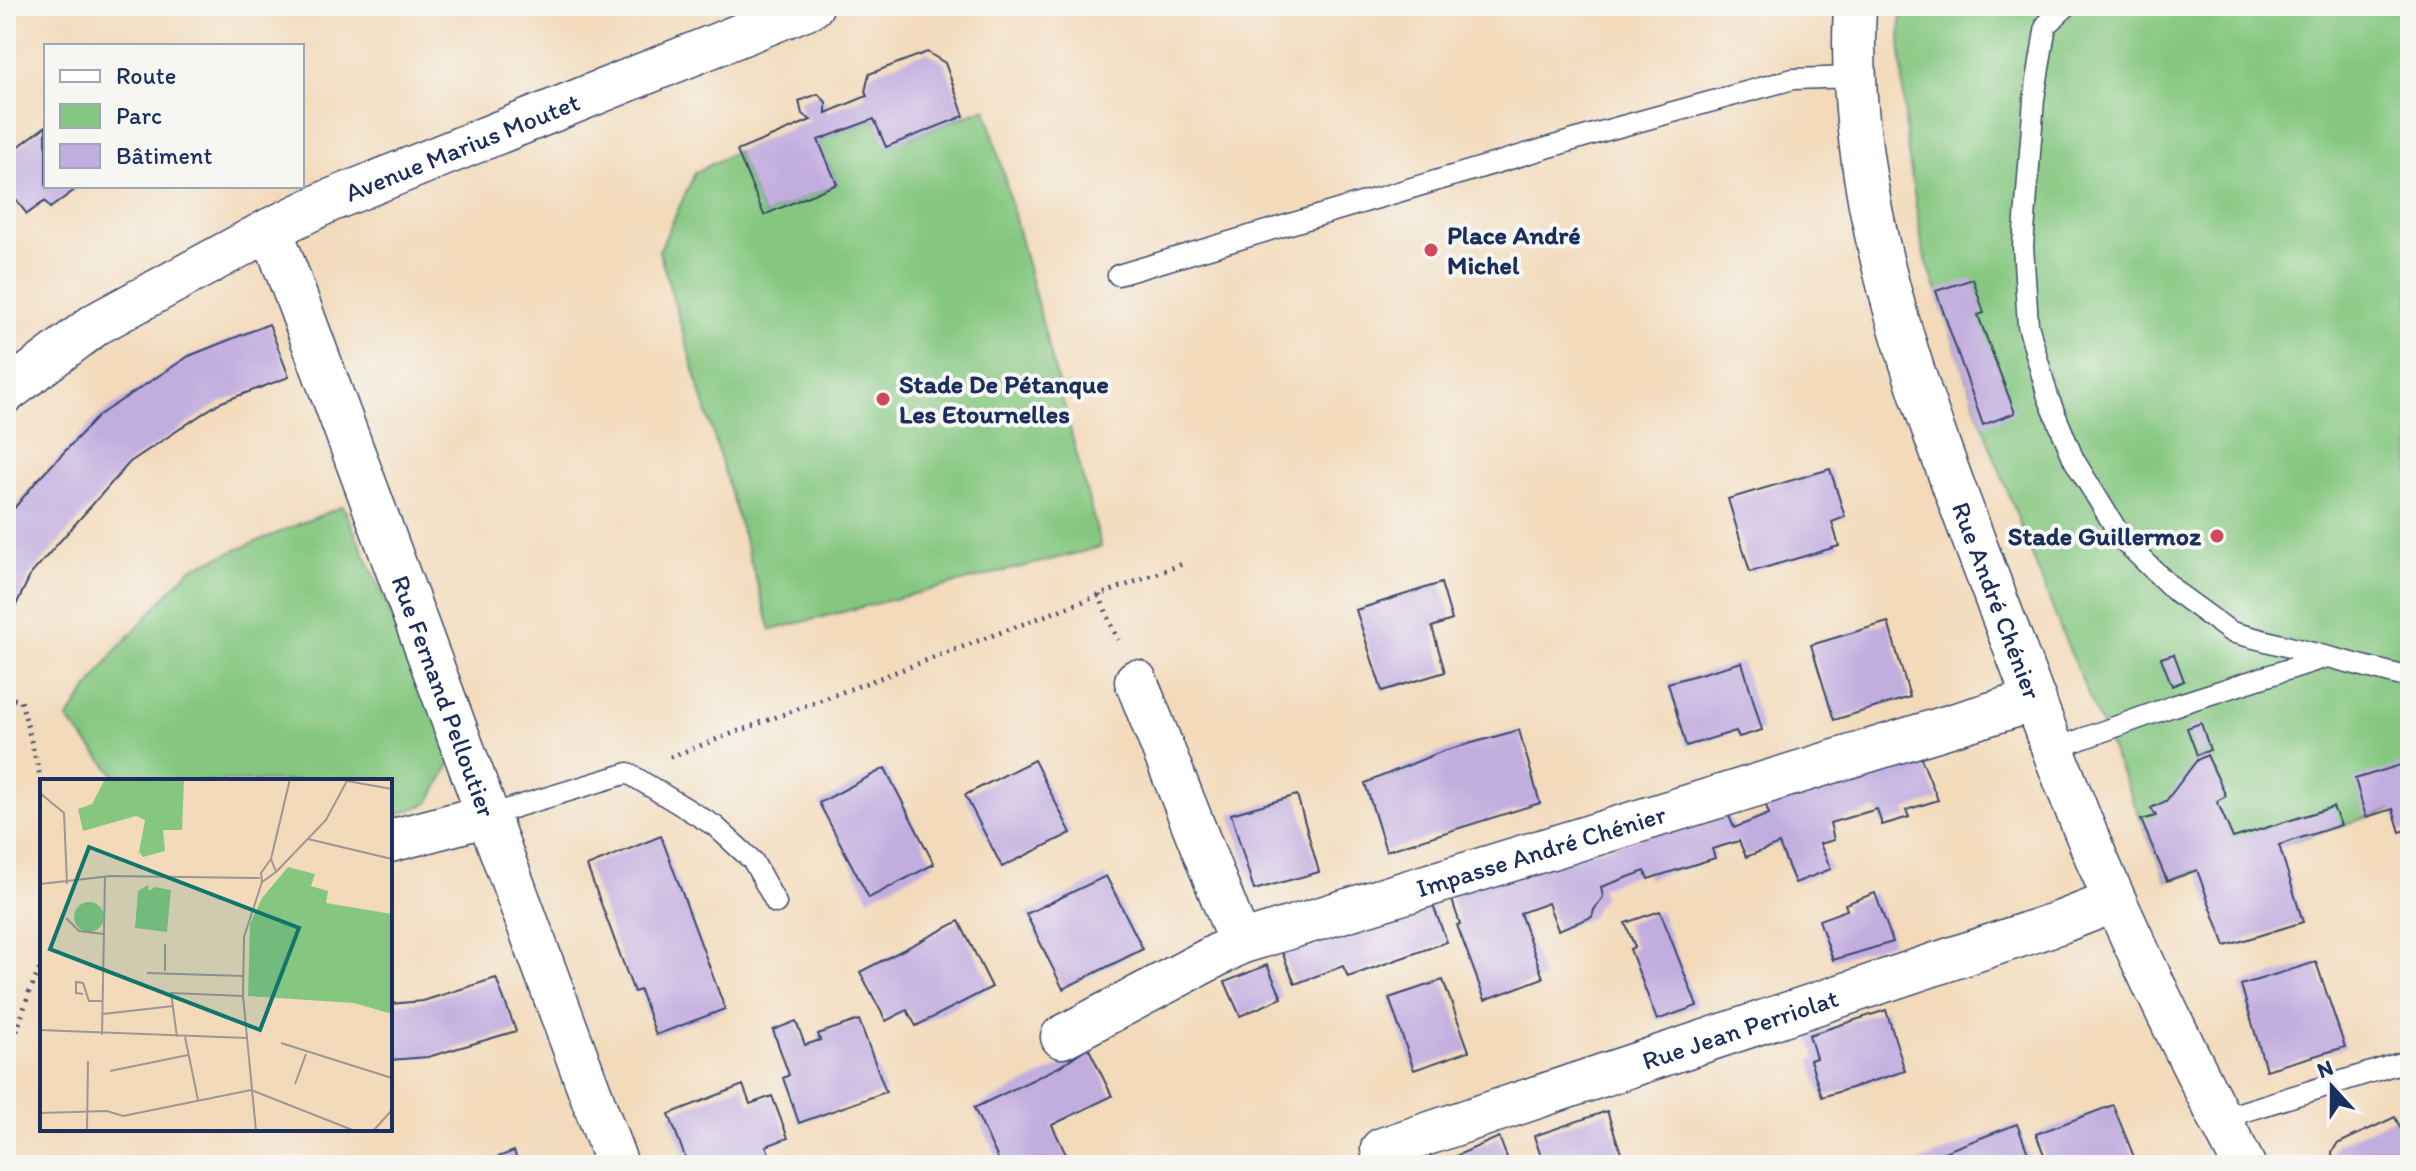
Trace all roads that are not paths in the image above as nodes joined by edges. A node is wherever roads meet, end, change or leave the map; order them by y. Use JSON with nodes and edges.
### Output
{"nodes":[{"id":1,"x":812,"y":6,"type":"edge"},
{"id":2,"x":1855,"y":6,"type":"edge"},
{"id":3,"x":2067,"y":6,"type":"edge"},
{"id":4,"x":1854,"y":77,"type":"junction"},
{"id":5,"x":271,"y":229,"type":"junction"},
{"id":6,"x":1118,"y":275,"type":"dead end"},
{"id":7,"x":6,"y":392,"type":"edge"},
{"id":8,"x":2327,"y":657,"type":"junction"},
{"id":9,"x":2410,"y":678,"type":"edge"},
{"id":10,"x":1136,"y":681,"type":"dead end"},
{"id":11,"x":2035,"y":700,"type":"junction"},
{"id":12,"x":2054,"y":749,"type":"junction"},
{"id":13,"x":489,"y":815,"type":"junction"},
{"id":14,"x":392,"y":840,"type":"edge"},
{"id":15,"x":2115,"y":901,"type":"junction"},
{"id":16,"x":776,"y":903,"type":"dead end"},
{"id":17,"x":1240,"y":943,"type":"junction"},
{"id":18,"x":1062,"y":1037,"type":"dead end"},
{"id":19,"x":2410,"y":1060,"type":"edge"},
{"id":20,"x":2220,"y":1119,"type":"junction"},
{"id":21,"x":617,"y":1165,"type":"edge"},
{"id":22,"x":1391,"y":1165,"type":"edge"},
{"id":23,"x":2244,"y":1165,"type":"edge"}],
"edges":[{"from":1,"to":5,"type":"street","name":"Avenue Marius Moutet"},
{"from":2,"to":4,"type":"street","name":"Rue André Chénier"},
{"from":3,"to":8,"type":"lane"},
{"from":4,"to":6,"type":"lane"},
{"from":4,"to":11,"type":"street","name":"Rue André Chénier"},
{"from":5,"to":7,"type":"street","name":"Avenue Marius Moutet"},
{"from":5,"to":13,"type":"street","name":"Rue Fernand Pelloutier"},
{"from":8,"to":9,"type":"lane"},
{"from":8,"to":12,"type":"lane"},
{"from":10,"to":17,"type":"street"},
{"from":11,"to":12,"type":"street","name":"Rue André Chénier"},
{"from":11,"to":17,"type":"street","name":"Impasse André Chénier"},
{"from":12,"to":15,"type":"street","name":"Rue André Chénier"},
{"from":13,"to":14,"type":"street"},
{"from":13,"to":16,"type":"lane"},
{"from":13,"to":21,"type":"street","name":"Rue Fernand Pelloutier"},
{"from":15,"to":20,"type":"street","name":"Rue André Chénier"},
{"from":15,"to":22,"type":"street","name":"Rue Jean Perriolat"},
{"from":17,"to":18,"type":"street","name":"Impasse André Chénier"},
{"from":19,"to":20,"type":"lane"},
{"from":20,"to":23,"type":"street","name":"Rue André Chénier"}]}
